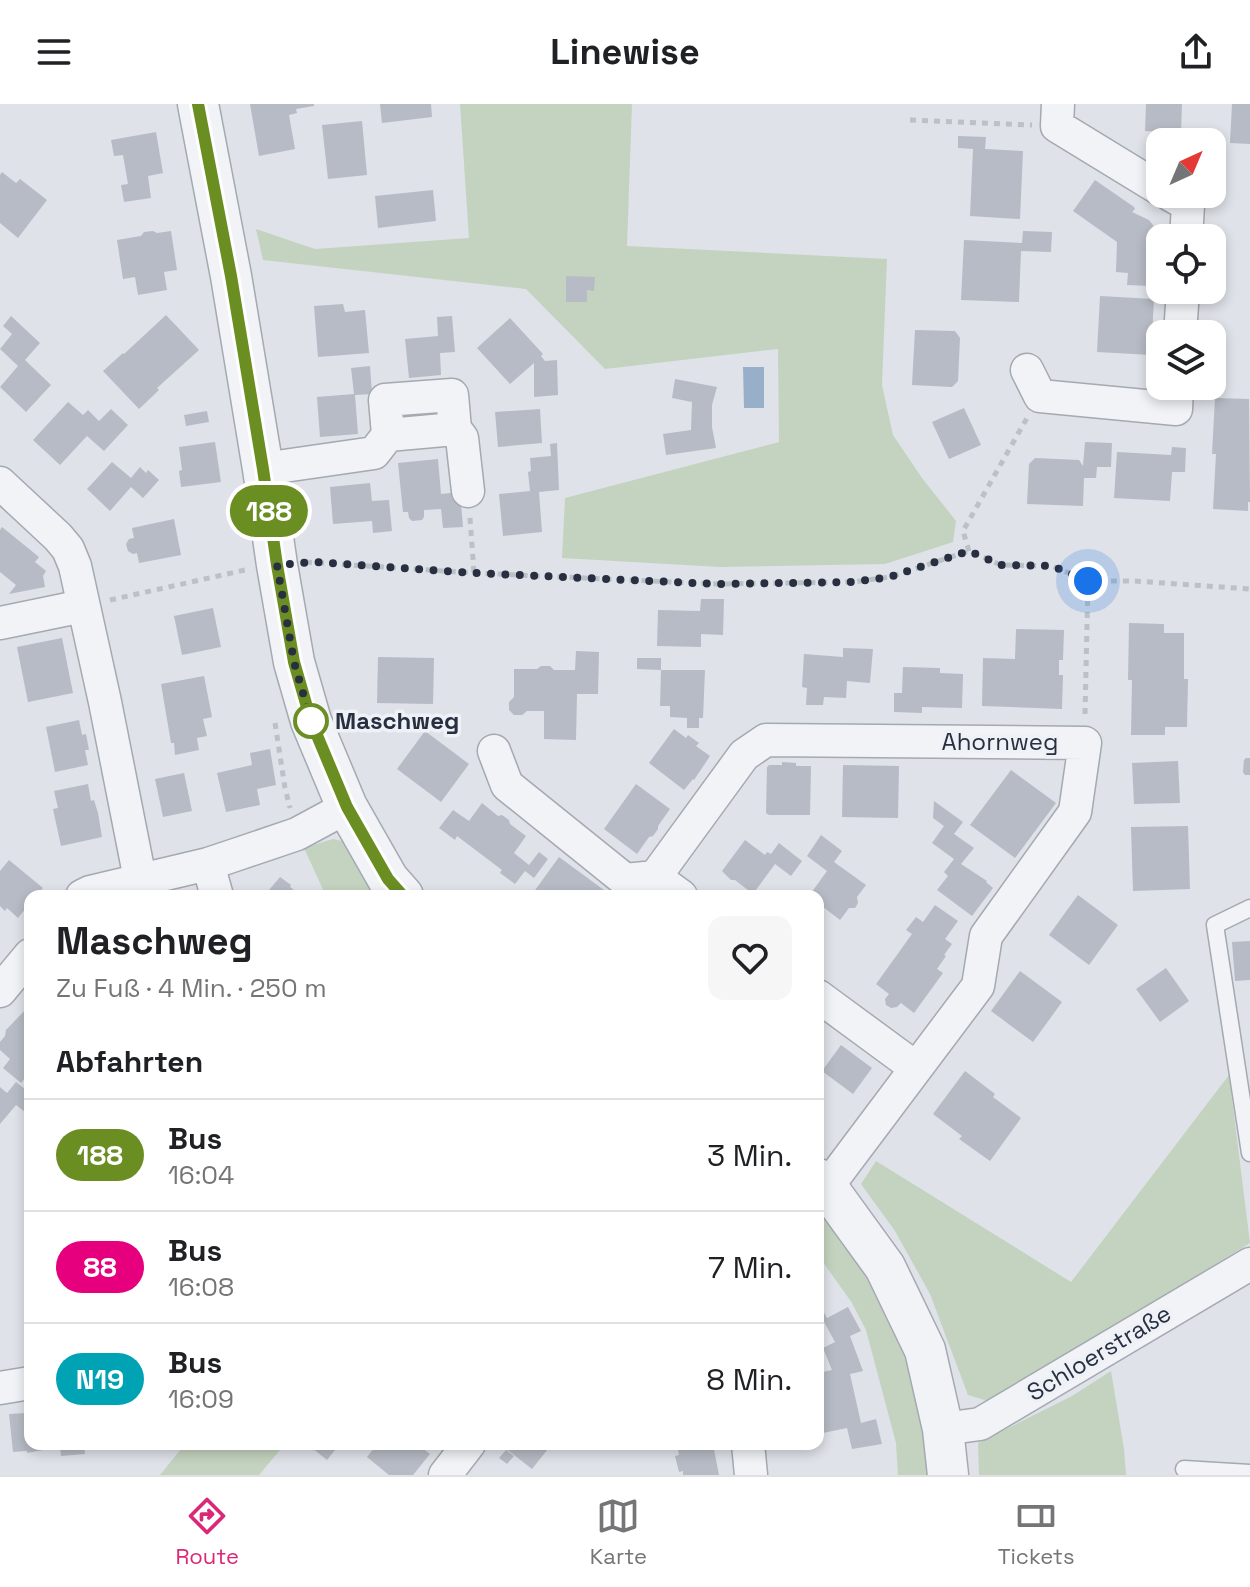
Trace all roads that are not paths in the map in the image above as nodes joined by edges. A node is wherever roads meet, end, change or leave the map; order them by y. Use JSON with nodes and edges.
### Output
{"nodes":[{"id":1,"x":198,"y":104,"type":"edge"},
{"id":2,"x":1058,"y":115,"type":"edge"},
{"id":3,"x":1146,"y":179,"type":"edge"},
{"id":4,"x":1034,"y":383,"type":"road end"},
{"id":5,"x":1176,"y":400,"type":"edge"},
{"id":6,"x":263,"y":469,"type":"junction"},
{"id":7,"x":0,"y":483,"type":"edge"},
{"id":8,"x":468,"y":491,"type":"road end"},
{"id":9,"x":83,"y":606,"type":"junction"},
{"id":10,"x":0,"y":623,"type":"edge"},
{"id":11,"x":494,"y":751,"type":"dead end"},
{"id":12,"x":347,"y":807,"type":"junction"},
{"id":13,"x":208,"y":864,"type":"junction"},
{"id":14,"x":655,"y":877,"type":"junction"},
{"id":15,"x":140,"y":879,"type":"junction"},
{"id":16,"x":98,"y":890,"type":"edge"},
{"id":17,"x":215,"y":890,"type":"edge"},
{"id":18,"x":398,"y":890,"type":"edge"},
{"id":19,"x":673,"y":890,"type":"edge"},
{"id":20,"x":1250,"y":908,"type":"edge"},
{"id":21,"x":24,"y":962,"type":"edge"},
{"id":22,"x":0,"y":991,"type":"edge"},
{"id":23,"x":824,"y":1000,"type":"edge"},
{"id":24,"x":916,"y":1068,"type":"junction"},
{"id":25,"x":1250,"y":1153,"type":"edge"},
{"id":26,"x":824,"y":1182,"type":"edge"},
{"id":27,"x":824,"y":1186,"type":"edge"},
{"id":28,"x":1249,"y":1268,"type":"edge"},
{"id":29,"x":24,"y":1384,"type":"edge"},
{"id":30,"x":0,"y":1388,"type":"edge"},
{"id":31,"x":943,"y":1429,"type":"junction"},
{"id":32,"x":464,"y":1450,"type":"edge"},
{"id":33,"x":749,"y":1450,"type":"edge"},
{"id":34,"x":1184,"y":1469,"type":"dead end"},
{"id":35,"x":1250,"y":1473,"type":"edge"},
{"id":36,"x":445,"y":1475,"type":"edge"},
{"id":37,"x":751,"y":1475,"type":"edge"},
{"id":38,"x":948,"y":1475,"type":"edge"}],
"edges":[{"from":1,"to":6,"type":"street"},
{"from":2,"to":3,"type":"street"},
{"from":4,"to":5,"type":"street"},
{"from":6,"to":8,"type":"street"},
{"from":6,"to":12,"type":"street"},
{"from":7,"to":9,"type":"street"},
{"from":9,"to":10,"type":"street"},
{"from":9,"to":15,"type":"street"},
{"from":11,"to":14,"type":"street"},
{"from":12,"to":13,"type":"street"},
{"from":12,"to":18,"type":"street"},
{"from":13,"to":15,"type":"street"},
{"from":13,"to":17,"type":"street"},
{"from":14,"to":19,"type":"street"},
{"from":14,"to":24,"type":"street","name":"Ahornweg"},
{"from":15,"to":16,"type":"street"},
{"from":20,"to":25,"type":"lane"},
{"from":21,"to":22,"type":"street"},
{"from":23,"to":24,"type":"street"},
{"from":24,"to":26,"type":"street","name":"Ahornweg"},
{"from":27,"to":31,"type":"street"},
{"from":28,"to":31,"type":"street","name":"Schloerstraße"},
{"from":29,"to":30,"type":"street"},
{"from":31,"to":38,"type":"street"},
{"from":32,"to":36,"type":"street"},
{"from":33,"to":37,"type":"street"},
{"from":34,"to":35,"type":"lane"}]}
